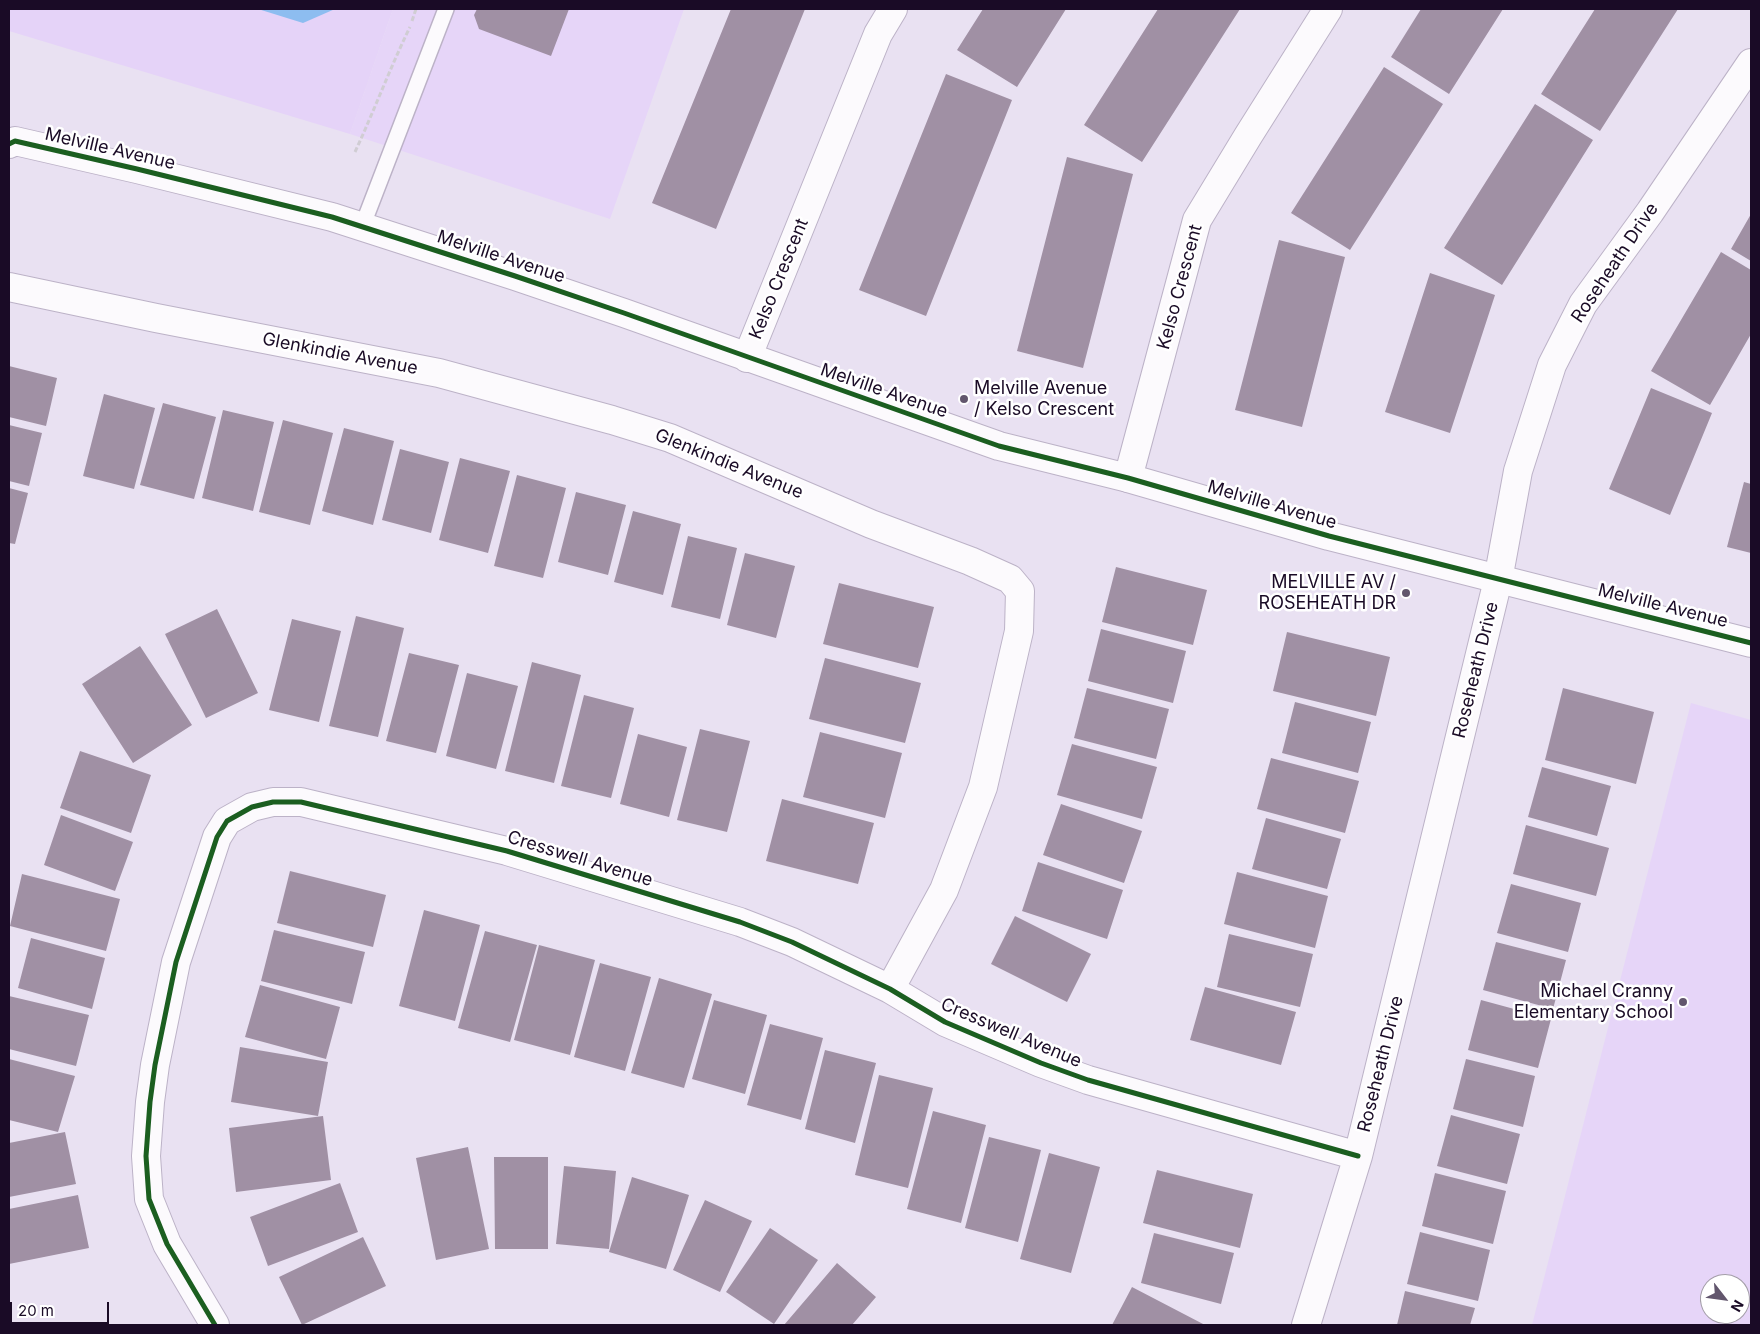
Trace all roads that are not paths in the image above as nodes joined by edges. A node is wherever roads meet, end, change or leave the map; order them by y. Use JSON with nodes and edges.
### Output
{"nodes":[{"id":1,"x":446,"y":9,"type":"edge"},
{"id":2,"x":893,"y":9,"type":"edge"},
{"id":3,"x":1328,"y":9,"type":"edge"},
{"id":4,"x":1751,"y":63,"type":"edge"},
{"id":5,"x":11,"y":139,"type":"edge"},
{"id":6,"x":362,"y":227,"type":"junction"},
{"id":7,"x":9,"y":287,"type":"edge"},
{"id":8,"x":747,"y":358,"type":"junction"},
{"id":9,"x":1128,"y":478,"type":"junction"},
{"id":10,"x":1498,"y":580,"type":"junction"},
{"id":11,"x":1751,"y":643,"type":"edge"},
{"id":12,"x":890,"y":989,"type":"junction"},
{"id":13,"x":1358,"y":1156,"type":"junction"},
{"id":14,"x":215,"y":1325,"type":"edge"},
{"id":15,"x":1306,"y":1325,"type":"edge"}],
"edges":[{"from":1,"to":6,"type":"lane"},
{"from":2,"to":8,"type":"street","name":"Kelso Crescent"},
{"from":3,"to":9,"type":"street","name":"Kelso Crescent"},
{"from":4,"to":10,"type":"street","name":"Roseheath Drive"},
{"from":5,"to":6,"type":"street","name":"Melville Avenue"},
{"from":6,"to":8,"type":"street","name":"Melville Avenue"},
{"from":7,"to":12,"type":"street","name":"Glenkindie Avenue"},
{"from":8,"to":9,"type":"street","name":"Melville Avenue"},
{"from":9,"to":10,"type":"street","name":"Melville Avenue"},
{"from":10,"to":11,"type":"street","name":"Melville Avenue"},
{"from":10,"to":13,"type":"street","name":"Roseheath Drive"},
{"from":12,"to":13,"type":"street","name":"Cresswell Avenue"},
{"from":12,"to":14,"type":"street","name":"Cresswell Avenue"},
{"from":13,"to":15,"type":"street","name":"Roseheath Drive"}]}
